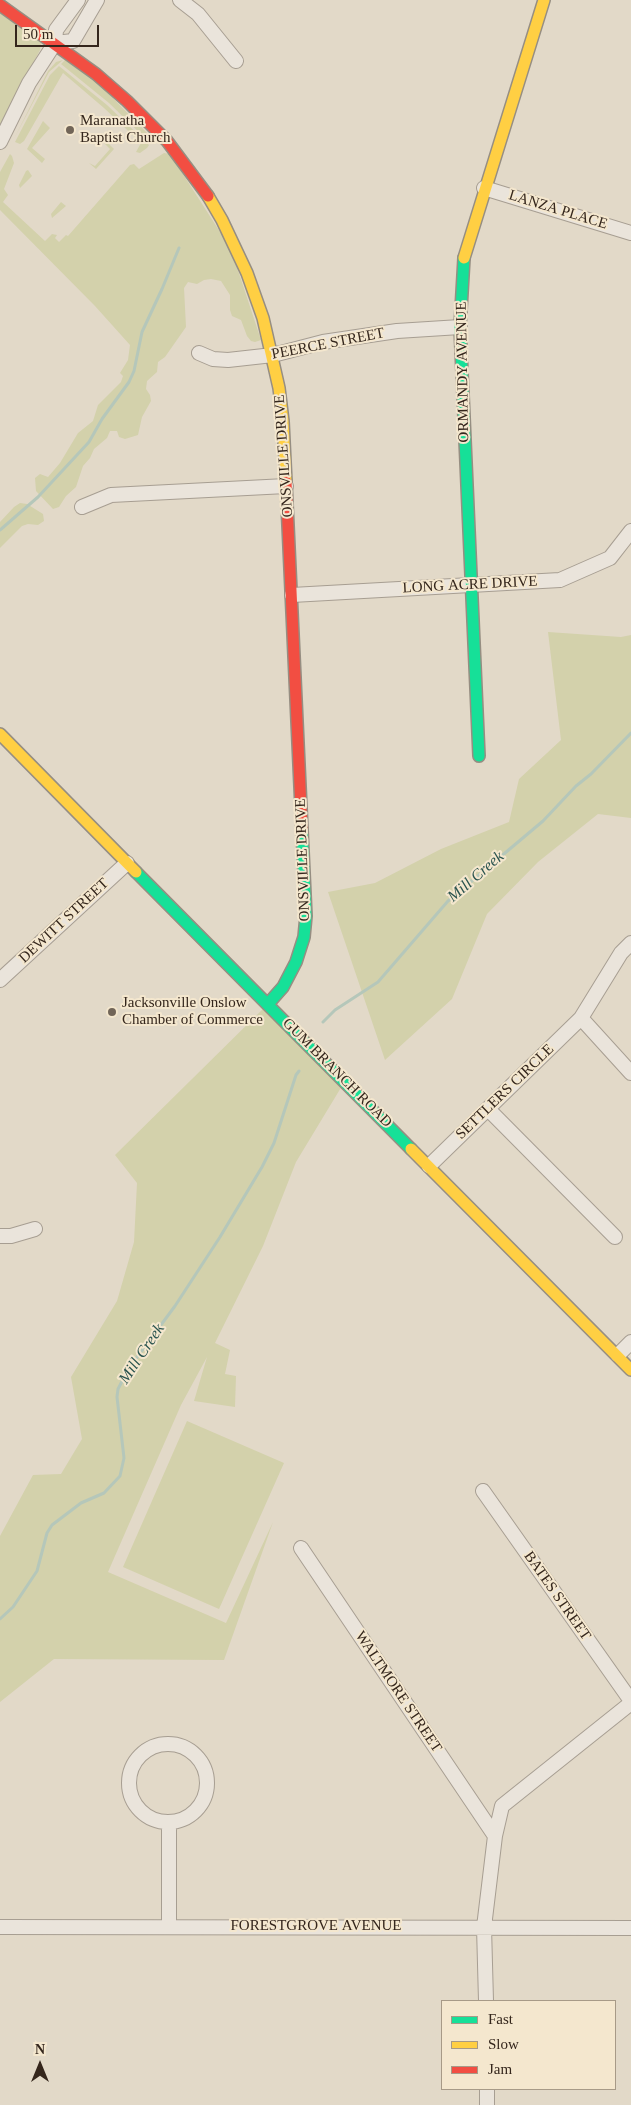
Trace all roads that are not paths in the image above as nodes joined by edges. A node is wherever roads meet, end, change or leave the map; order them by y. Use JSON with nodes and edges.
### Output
{"nodes":[{"id":1,"x":78,"y":0,"type":"edge"},
{"id":2,"x":97,"y":0,"type":"edge"},
{"id":3,"x":180,"y":0,"type":"edge"},
{"id":4,"x":544,"y":0,"type":"edge"},
{"id":5,"x":0,"y":5,"type":"edge"},
{"id":6,"x":55,"y":43,"type":"junction"},
{"id":7,"x":236,"y":61,"type":"dead end"},
{"id":8,"x":0,"y":142,"type":"edge"},
{"id":9,"x":484,"y":188,"type":"junction"},
{"id":10,"x":631,"y":232,"type":"edge"},
{"id":11,"x":460,"y":327,"type":"junction"},
{"id":12,"x":199,"y":353,"type":"dead end"},
{"id":13,"x":273,"y":355,"type":"junction"},
{"id":14,"x":286,"y":486,"type":"junction"},
{"id":15,"x":82,"y":507,"type":"dead end"},
{"id":16,"x":631,"y":531,"type":"edge"},
{"id":17,"x":471,"y":586,"type":"junction"},
{"id":18,"x":292,"y":595,"type":"junction"},
{"id":19,"x":0,"y":734,"type":"edge"},
{"id":20,"x":479,"y":756,"type":"dead end"},
{"id":21,"x":127,"y":863,"type":"junction"},
{"id":22,"x":631,"y":943,"type":"edge"},
{"id":23,"x":0,"y":980,"type":"edge"},
{"id":24,"x":268,"y":1004,"type":"junction"},
{"id":25,"x":581,"y":1018,"type":"junction"},
{"id":26,"x":631,"y":1072,"type":"edge"},
{"id":27,"x":488,"y":1109,"type":"junction"},
{"id":28,"x":429,"y":1166,"type":"junction"},
{"id":29,"x":35,"y":1229,"type":"dead end"},
{"id":30,"x":0,"y":1236,"type":"edge"},
{"id":31,"x":615,"y":1236,"type":"dead end"},
{"id":32,"x":631,"y":1342,"type":"edge"},
{"id":33,"x":618,"y":1355,"type":"junction"},
{"id":34,"x":631,"y":1370,"type":"edge"},
{"id":35,"x":483,"y":1491,"type":"dead end"},
{"id":36,"x":301,"y":1548,"type":"dead end"},
{"id":37,"x":631,"y":1702,"type":"edge"},
{"id":38,"x":169,"y":1823,"type":"junction"},
{"id":39,"x":495,"y":1836,"type":"junction"},
{"id":40,"x":169,"y":1926,"type":"junction"},
{"id":41,"x":0,"y":1927,"type":"edge"},
{"id":42,"x":484,"y":1927,"type":"junction"},
{"id":43,"x":631,"y":1928,"type":"edge"},
{"id":44,"x":486,"y":2000,"type":"edge"},
{"id":45,"x":487,"y":2090,"type":"edge"},
{"id":46,"x":487,"y":2105,"type":"edge"}],
"edges":[{"from":1,"to":6,"type":"street"},
{"from":2,"to":6,"type":"street"},
{"from":3,"to":7,"type":"street"},
{"from":4,"to":9,"type":"street","name":"ORMANDY AVENUE"},
{"from":5,"to":6,"type":"street","name":"ONSVILLE DRIVE"},
{"from":6,"to":8,"type":"street"},
{"from":6,"to":13,"type":"street","name":"ONSVILLE DRIVE"},
{"from":9,"to":10,"type":"street","name":"LANZA PLACE"},
{"from":9,"to":11,"type":"street","name":"ORMANDY AVENUE"},
{"from":11,"to":13,"type":"street","name":"PEERCE STREET"},
{"from":11,"to":17,"type":"street","name":"ORMANDY AVENUE"},
{"from":12,"to":13,"type":"street","name":"PEERCE STREET"},
{"from":13,"to":14,"type":"street","name":"ONSVILLE DRIVE"},
{"from":14,"to":15,"type":"street"},
{"from":14,"to":18,"type":"street","name":"ONSVILLE DRIVE"},
{"from":16,"to":17,"type":"street","name":"LONG ACRE DRIVE"},
{"from":17,"to":18,"type":"street","name":"LONG ACRE DRIVE"},
{"from":17,"to":20,"type":"street","name":"ORMANDY AVENUE"},
{"from":18,"to":24,"type":"street","name":"ONSVILLE DRIVE"},
{"from":19,"to":21,"type":"street","name":"GUM BRANCH ROAD"},
{"from":21,"to":23,"type":"street","name":"DEWITT STREET"},
{"from":21,"to":24,"type":"street","name":"GUM BRANCH ROAD"},
{"from":22,"to":25,"type":"street","name":"SETTLERS CIRCLE"},
{"from":24,"to":28,"type":"street","name":"GUM BRANCH ROAD"},
{"from":25,"to":26,"type":"street"},
{"from":25,"to":27,"type":"street","name":"SETTLERS CIRCLE"},
{"from":27,"to":28,"type":"street","name":"SETTLERS CIRCLE"},
{"from":27,"to":31,"type":"street"},
{"from":28,"to":33,"type":"street","name":"GUM BRANCH ROAD"},
{"from":29,"to":30,"type":"street"},
{"from":32,"to":33,"type":"street"},
{"from":33,"to":34,"type":"street","name":"GUM BRANCH ROAD"},
{"from":35,"to":37,"type":"street","name":"BATES STREET"},
{"from":36,"to":39,"type":"street","name":"WALTMORE STREET"},
{"from":37,"to":39,"type":"street"},
{"from":38,"to":38,"type":"street"},
{"from":38,"to":40,"type":"street"},
{"from":39,"to":42,"type":"street"},
{"from":40,"to":41,"type":"street","name":"FORESTGROVE AVENUE"},
{"from":40,"to":42,"type":"street","name":"FORESTGROVE AVENUE"},
{"from":42,"to":43,"type":"street","name":"FORESTGROVE AVENUE"},
{"from":42,"to":44,"type":"street"},
{"from":45,"to":46,"type":"street"}]}
